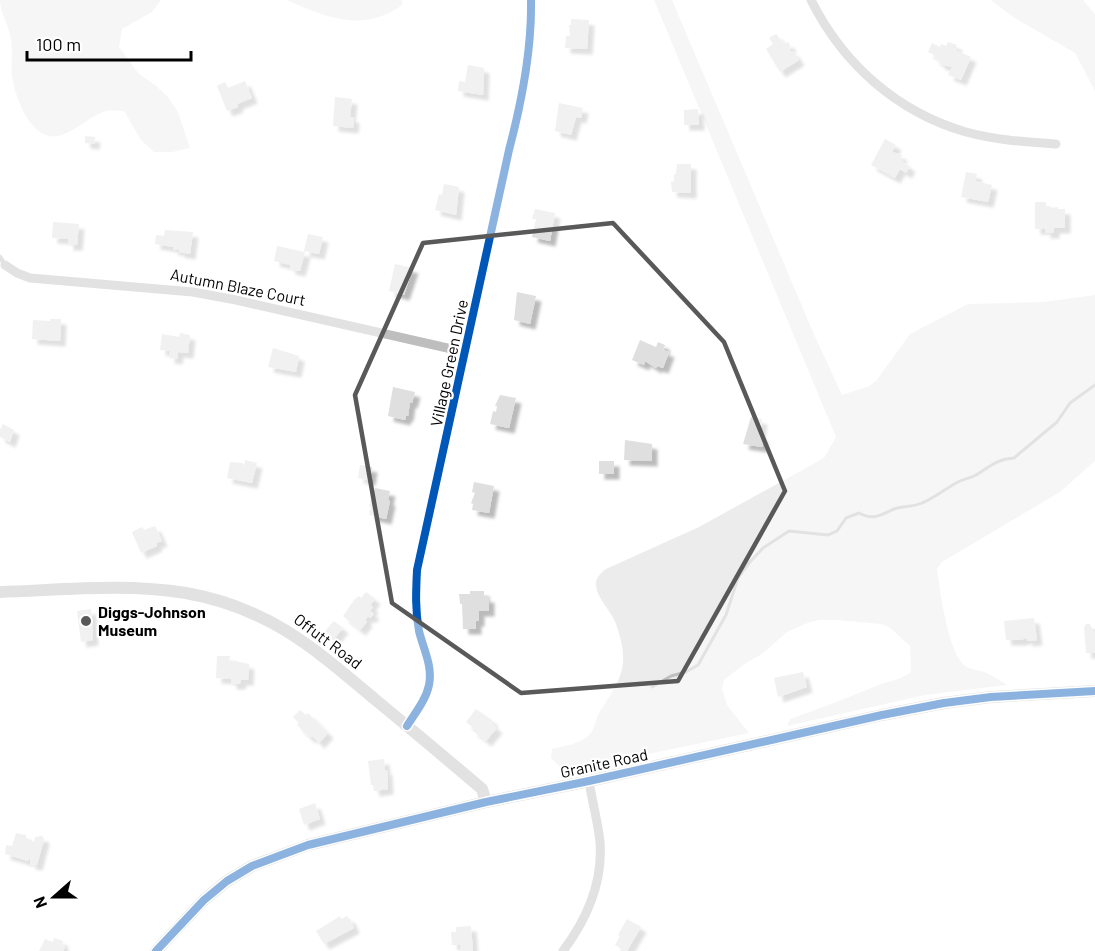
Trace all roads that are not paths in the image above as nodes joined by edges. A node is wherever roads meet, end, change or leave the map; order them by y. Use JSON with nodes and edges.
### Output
{"nodes":[{"id":1,"x":531,"y":0,"type":"edge"},
{"id":2,"x":811,"y":0,"type":"edge"},
{"id":3,"x":1056,"y":144,"type":"dead end"},
{"id":4,"x":3,"y":261,"type":"edge"},
{"id":5,"x":465,"y":352,"type":"junction"},
{"id":6,"x":0,"y":592,"type":"edge"},
{"id":7,"x":1095,"y":691,"type":"edge"},
{"id":8,"x":407,"y":726,"type":"junction"},
{"id":9,"x":589,"y":781,"type":"junction"},
{"id":10,"x":486,"y":802,"type":"junction"},
{"id":11,"x":156,"y":951,"type":"edge"},
{"id":12,"x":563,"y":951,"type":"edge"}],
"edges":[{"from":1,"to":5,"type":"street","name":"Village Green Drive"},
{"from":2,"to":3,"type":"street"},
{"from":4,"to":5,"type":"street","name":"Autumn Blaze Court"},
{"from":5,"to":8,"type":"street","name":"Village Green Drive"},
{"from":6,"to":8,"type":"street","name":"Offutt Road"},
{"from":7,"to":9,"type":"street","name":"Granite Road"},
{"from":8,"to":10,"type":"street","name":"Offutt Road"},
{"from":9,"to":10,"type":"street","name":"Granite Road"},
{"from":9,"to":12,"type":"street"},
{"from":10,"to":11,"type":"street","name":"Granite Road"}]}
